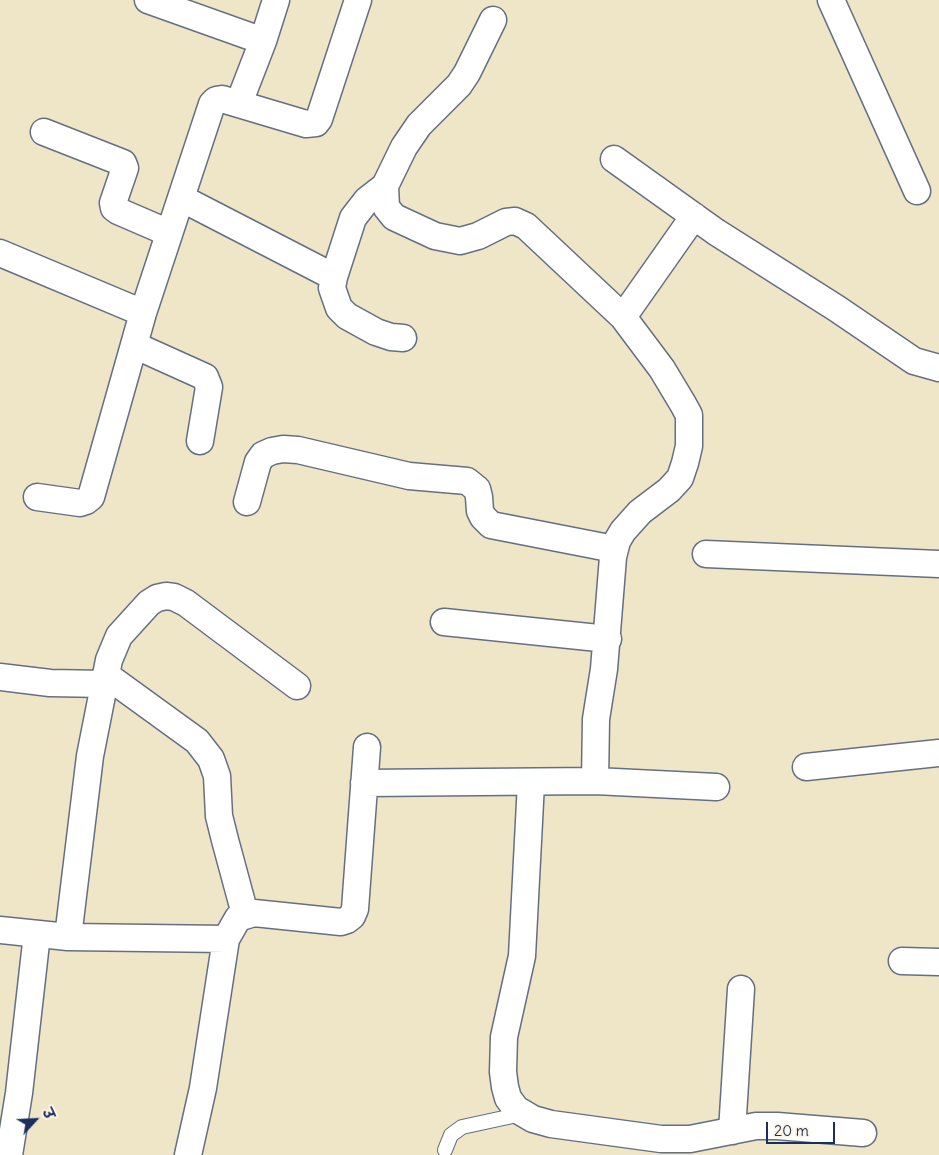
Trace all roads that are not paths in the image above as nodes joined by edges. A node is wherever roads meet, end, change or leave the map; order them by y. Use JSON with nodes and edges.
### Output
{"nodes":[{"id":1,"x":148,"y":0,"type":"edge"},
{"id":2,"x":276,"y":0,"type":"edge"},
{"id":3,"x":358,"y":0,"type":"edge"},
{"id":4,"x":831,"y":0,"type":"edge"},
{"id":5,"x":493,"y":20,"type":"dead end"},
{"id":6,"x":263,"y":41,"type":"junction"},
{"id":7,"x":238,"y":103,"type":"junction"},
{"id":8,"x":44,"y":132,"type":"dead end"},
{"id":9,"x":614,"y":159,"type":"dead end"},
{"id":10,"x":385,"y":186,"type":"junction"},
{"id":11,"x":917,"y":190,"type":"dead end"},
{"id":12,"x":180,"y":198,"type":"junction"},
{"id":13,"x":694,"y":216,"type":"junction"},
{"id":14,"x":168,"y":233,"type":"junction"},
{"id":15,"x":0,"y":253,"type":"edge"},
{"id":16,"x":334,"y":277,"type":"junction"},
{"id":17,"x":144,"y":313,"type":"junction"},
{"id":18,"x":623,"y":318,"type":"junction"},
{"id":19,"x":403,"y":338,"type":"dead end"},
{"id":20,"x":134,"y":345,"type":"junction"},
{"id":21,"x":939,"y":368,"type":"edge"},
{"id":22,"x":200,"y":441,"type":"dead end"},
{"id":23,"x":37,"y":497,"type":"dead end"},
{"id":24,"x":247,"y":502,"type":"dead end"},
{"id":25,"x":614,"y":549,"type":"junction"},
{"id":26,"x":706,"y":554,"type":"dead end"},
{"id":27,"x":939,"y":564,"type":"edge"},
{"id":28,"x":444,"y":622,"type":"dead end"},
{"id":29,"x":608,"y":639,"type":"junction"},
{"id":30,"x":0,"y":677,"type":"edge"},
{"id":31,"x":105,"y":680,"type":"junction"},
{"id":32,"x":297,"y":686,"type":"dead end"},
{"id":33,"x":367,"y":747,"type":"dead end"},
{"id":34,"x":939,"y":753,"type":"edge"},
{"id":35,"x":806,"y":767,"type":"dead end"},
{"id":36,"x":595,"y":782,"type":"junction"},
{"id":37,"x":364,"y":783,"type":"junction"},
{"id":38,"x":531,"y":783,"type":"junction"},
{"id":39,"x":716,"y":787,"type":"dead end"},
{"id":40,"x":245,"y":914,"type":"junction"},
{"id":41,"x":0,"y":930,"type":"edge"},
{"id":42,"x":37,"y":934,"type":"junction"},
{"id":43,"x":68,"y":937,"type":"junction"},
{"id":44,"x":226,"y":939,"type":"junction"},
{"id":45,"x":902,"y":961,"type":"dead end"},
{"id":46,"x":939,"y":962,"type":"edge"},
{"id":47,"x":741,"y":989,"type":"dead end"},
{"id":48,"x":522,"y":1114,"type":"junction"},
{"id":49,"x":732,"y":1131,"type":"junction"},
{"id":50,"x":863,"y":1133,"type":"dead end"},
{"id":51,"x":445,"y":1150,"type":"dead end"},
{"id":52,"x":9,"y":1155,"type":"edge"},
{"id":53,"x":188,"y":1155,"type":"edge"}],
"edges":[{"from":1,"to":6,"type":"street"},
{"from":2,"to":6,"type":"street"},
{"from":3,"to":7,"type":"street"},
{"from":4,"to":11,"type":"street"},
{"from":5,"to":10,"type":"street"},
{"from":6,"to":7,"type":"street"},
{"from":7,"to":12,"type":"street"},
{"from":8,"to":14,"type":"street"},
{"from":9,"to":13,"type":"street"},
{"from":10,"to":16,"type":"street"},
{"from":10,"to":18,"type":"street"},
{"from":12,"to":14,"type":"street"},
{"from":12,"to":16,"type":"street"},
{"from":13,"to":18,"type":"street"},
{"from":13,"to":21,"type":"street"},
{"from":14,"to":17,"type":"street"},
{"from":15,"to":17,"type":"street"},
{"from":16,"to":19,"type":"street"},
{"from":17,"to":20,"type":"street"},
{"from":18,"to":25,"type":"street"},
{"from":20,"to":22,"type":"street"},
{"from":20,"to":23,"type":"street"},
{"from":24,"to":25,"type":"street"},
{"from":25,"to":29,"type":"street"},
{"from":26,"to":27,"type":"street"},
{"from":28,"to":29,"type":"street"},
{"from":29,"to":36,"type":"street"},
{"from":30,"to":31,"type":"street"},
{"from":31,"to":32,"type":"street"},
{"from":31,"to":40,"type":"street"},
{"from":31,"to":43,"type":"street"},
{"from":33,"to":37,"type":"street"},
{"from":34,"to":35,"type":"street"},
{"from":36,"to":38,"type":"street"},
{"from":36,"to":39,"type":"street"},
{"from":37,"to":38,"type":"street"},
{"from":37,"to":40,"type":"street"},
{"from":38,"to":48,"type":"street"},
{"from":40,"to":44,"type":"street"},
{"from":41,"to":42,"type":"street"},
{"from":42,"to":43,"type":"street"},
{"from":42,"to":52,"type":"street"},
{"from":43,"to":44,"type":"street"},
{"from":44,"to":53,"type":"street"},
{"from":45,"to":46,"type":"street"},
{"from":47,"to":49,"type":"street"},
{"from":48,"to":49,"type":"street"},
{"from":48,"to":51,"type":"lane"},
{"from":49,"to":50,"type":"street"}]}
